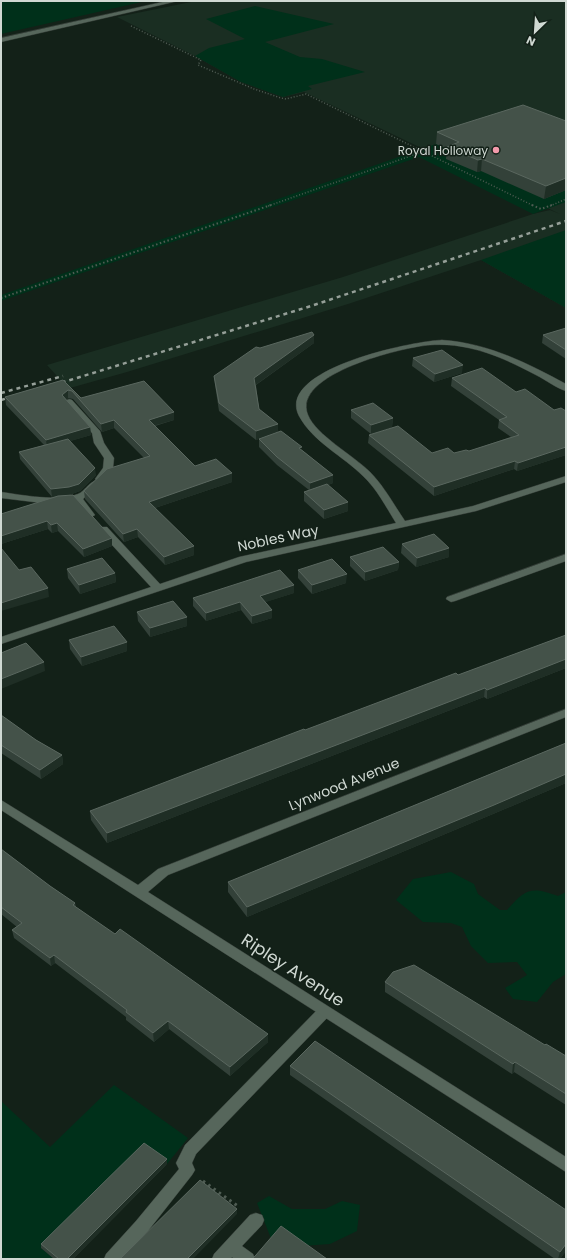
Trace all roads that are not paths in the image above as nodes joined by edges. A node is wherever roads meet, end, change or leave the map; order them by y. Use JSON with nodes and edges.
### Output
{"nodes":[{"id":1,"x":175,"y":1,"type":"edge"},
{"id":2,"x":1,"y":40,"type":"edge"},
{"id":3,"x":566,"y":388,"type":"edge"},
{"id":4,"x":69,"y":402,"type":"edge"},
{"id":5,"x":566,"y":478,"type":"edge"},
{"id":6,"x":1,"y":495,"type":"edge"},
{"id":7,"x":76,"y":497,"type":"junction"},
{"id":8,"x":402,"y":526,"type":"junction"},
{"id":9,"x":566,"y":557,"type":"edge"},
{"id":10,"x":157,"y":587,"type":"junction"},
{"id":11,"x":451,"y":599,"type":"dead end"},
{"id":12,"x":1,"y":641,"type":"edge"},
{"id":13,"x":566,"y":713,"type":"edge"},
{"id":14,"x":1,"y":804,"type":"edge"},
{"id":15,"x":139,"y":892,"type":"junction"},
{"id":16,"x":324,"y":1012,"type":"junction"},
{"id":17,"x":566,"y":1165,"type":"edge"},
{"id":18,"x":256,"y":1220,"type":"road end"},
{"id":19,"x":231,"y":1247,"type":"junction"},
{"id":20,"x":112,"y":1259,"type":"edge"},
{"id":21,"x":220,"y":1259,"type":"edge"},
{"id":22,"x":247,"y":1259,"type":"edge"}],
"edges":[{"from":1,"to":2,"type":"street"},
{"from":3,"to":8,"type":"street"},
{"from":4,"to":7,"type":"street"},
{"from":5,"to":8,"type":"street","name":"Nobles Way"},
{"from":6,"to":7,"type":"street"},
{"from":7,"to":10,"type":"street"},
{"from":8,"to":10,"type":"street","name":"Nobles Way"},
{"from":9,"to":11,"type":"street"},
{"from":10,"to":12,"type":"street","name":"Nobles Way"},
{"from":13,"to":15,"type":"street","name":"Lynwood Avenue"},
{"from":14,"to":15,"type":"street","name":"Ripley Avenue"},
{"from":15,"to":16,"type":"street","name":"Ripley Avenue"},
{"from":16,"to":17,"type":"street","name":"Ripley Avenue"},
{"from":16,"to":20,"type":"street"},
{"from":18,"to":19,"type":"street"},
{"from":19,"to":21,"type":"street"},
{"from":19,"to":22,"type":"street"}]}
